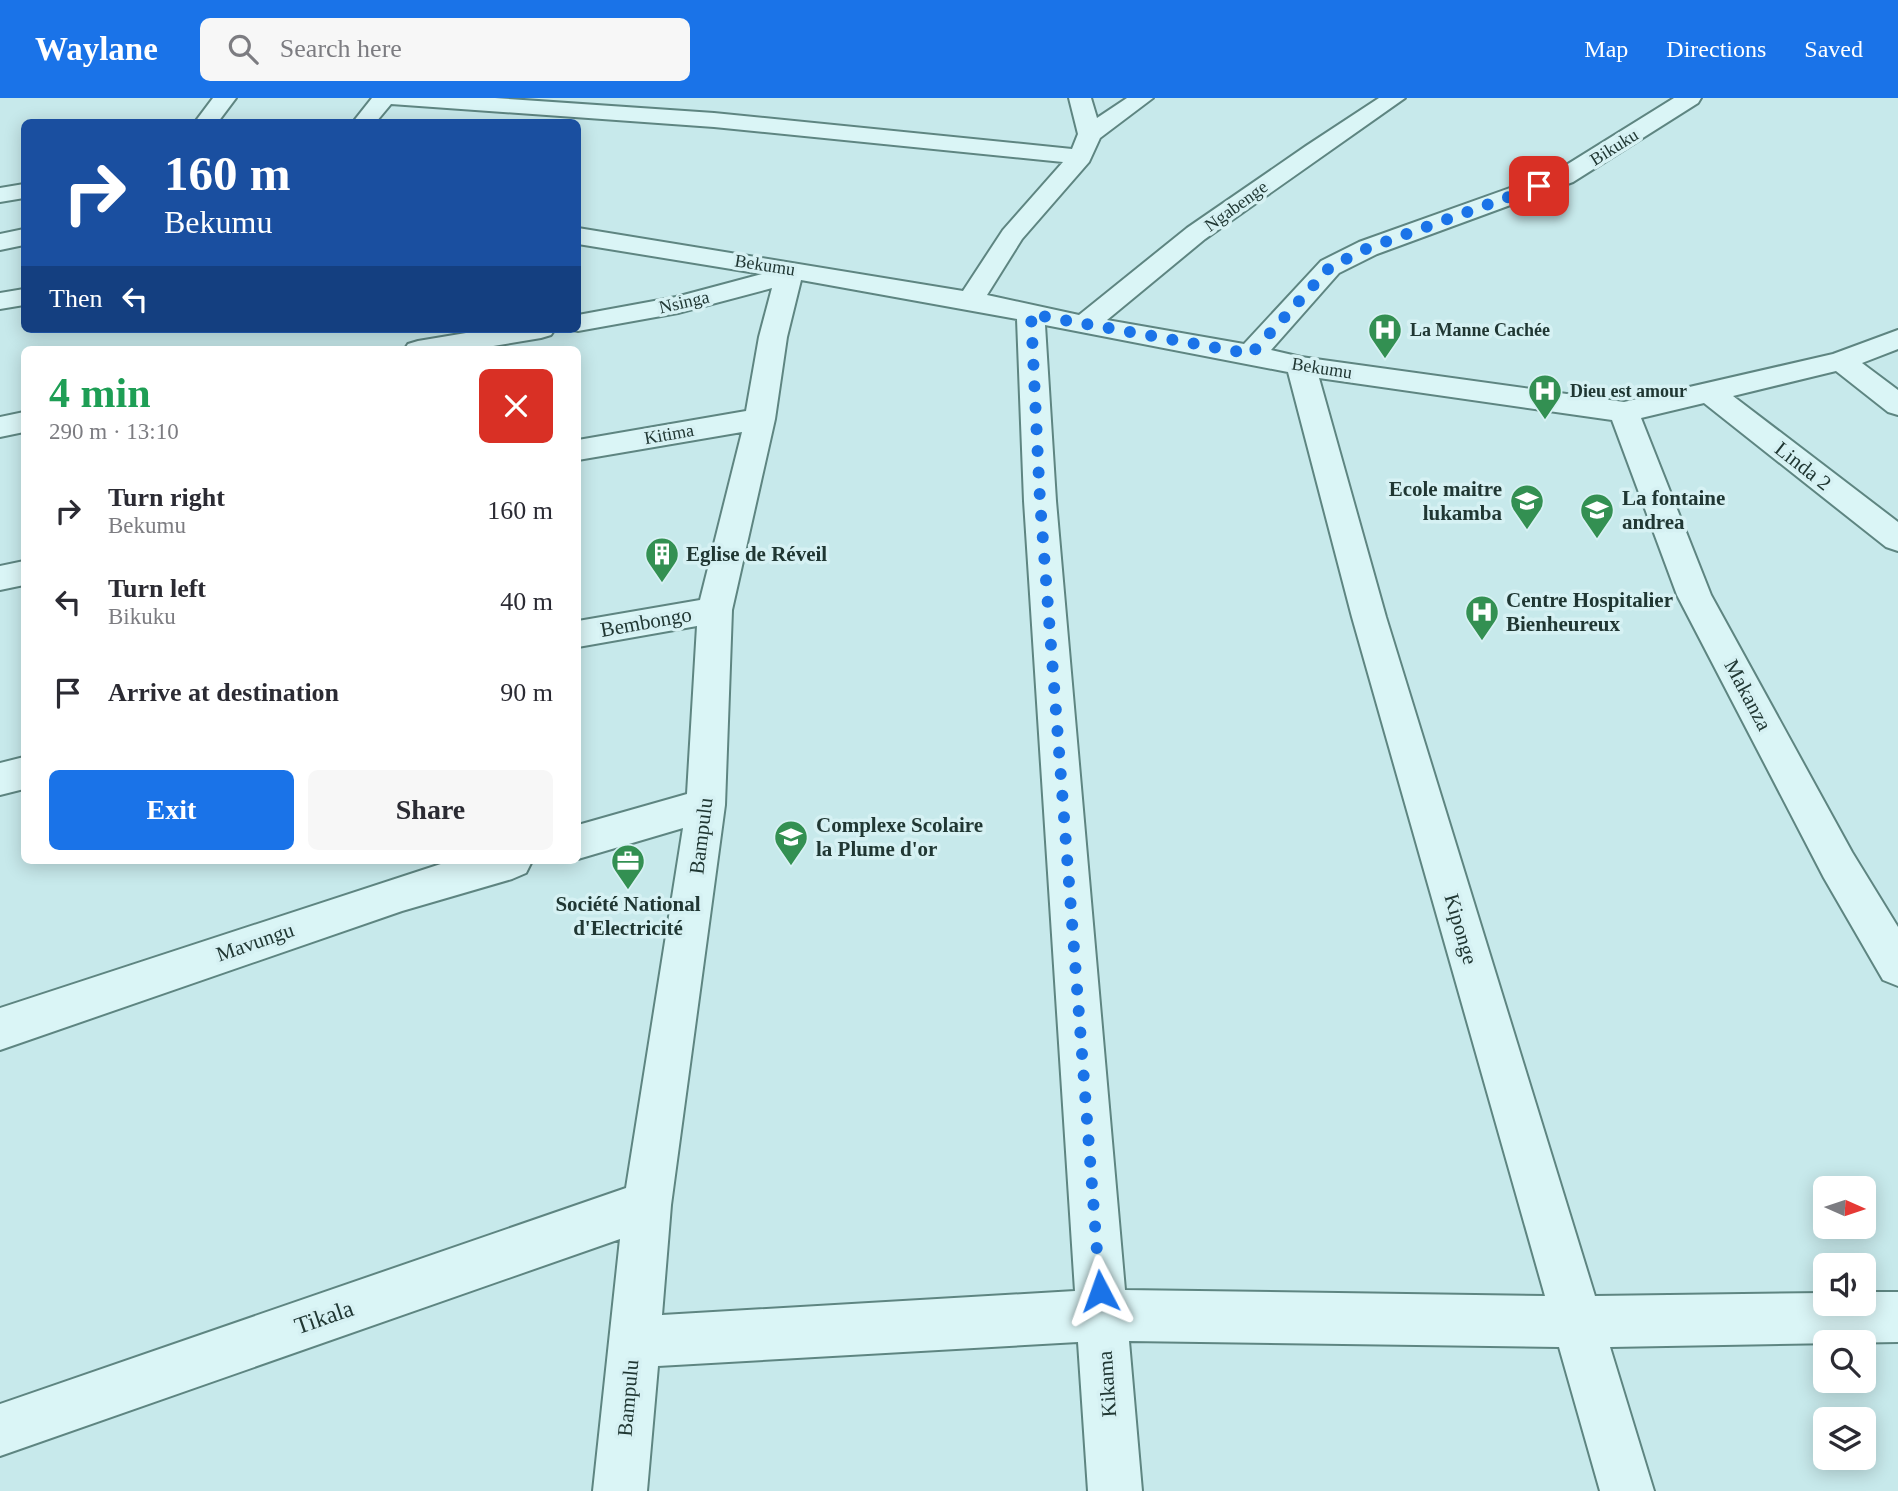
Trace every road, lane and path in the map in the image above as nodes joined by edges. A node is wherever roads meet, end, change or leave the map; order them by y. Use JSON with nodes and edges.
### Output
{"nodes":[{"id":1,"x":225,"y":98,"type":"edge"},
{"id":2,"x":384,"y":98,"type":"edge"},
{"id":3,"x":396,"y":98,"type":"edge"},
{"id":4,"x":1080,"y":98,"type":"edge"},
{"id":5,"x":1142,"y":98,"type":"edge"},
{"id":6,"x":1394,"y":98,"type":"edge"},
{"id":7,"x":1690,"y":98,"type":"edge"},
{"id":8,"x":208,"y":119,"type":"edge"},
{"id":9,"x":366,"y":119,"type":"edge"},
{"id":10,"x":1085,"y":146,"type":"junction"},
{"id":11,"x":21,"y":192,"type":"edge"},
{"id":12,"x":0,"y":195,"type":"edge"},
{"id":13,"x":581,"y":237,"type":"edge"},
{"id":14,"x":21,"y":238,"type":"edge"},
{"id":15,"x":0,"y":242,"type":"edge"},
{"id":16,"x":789,"y":272,"type":"junction"},
{"id":17,"x":21,"y":298,"type":"edge"},
{"id":18,"x":970,"y":300,"type":"junction"},
{"id":19,"x":0,"y":301,"type":"edge"},
{"id":20,"x":1031,"y":314,"type":"junction"},
{"id":21,"x":581,"y":322,"type":"edge"},
{"id":22,"x":1084,"y":324,"type":"junction"},
{"id":23,"x":518,"y":333,"type":"edge"},
{"id":24,"x":1898,"y":340,"type":"edge"},
{"id":25,"x":441,"y":346,"type":"edge"},
{"id":26,"x":1251,"y":354,"type":"junction"},
{"id":27,"x":1841,"y":361,"type":"junction"},
{"id":28,"x":1301,"y":366,"type":"junction"},
{"id":29,"x":1709,"y":392,"type":"junction"},
{"id":30,"x":1898,"y":405,"type":"edge"},
{"id":31,"x":1624,"y":412,"type":"junction"},
{"id":32,"x":760,"y":419,"type":"junction"},
{"id":33,"x":21,"y":423,"type":"edge"},
{"id":34,"x":0,"y":427,"type":"edge"},
{"id":35,"x":581,"y":449,"type":"edge"},
{"id":36,"x":1898,"y":539,"type":"edge"},
{"id":37,"x":21,"y":574,"type":"edge"},
{"id":38,"x":0,"y":578,"type":"edge"},
{"id":39,"x":715,"y":610,"type":"junction"},
{"id":40,"x":581,"y":633,"type":"edge"},
{"id":41,"x":21,"y":774,"type":"edge"},
{"id":42,"x":0,"y":779,"type":"edge"},
{"id":43,"x":706,"y":805,"type":"junction"},
{"id":44,"x":581,"y":841,"type":"edge"},
{"id":45,"x":502,"y":864,"type":"edge"},
{"id":46,"x":1898,"y":966,"type":"edge"},
{"id":47,"x":0,"y":1029,"type":"edge"},
{"id":48,"x":647,"y":1205,"type":"junction"},
{"id":49,"x":1102,"y":1315,"type":"junction"},
{"id":50,"x":1898,"y":1317,"type":"edge"},
{"id":51,"x":1576,"y":1322,"type":"junction"},
{"id":52,"x":632,"y":1342,"type":"junction"},
{"id":53,"x":0,"y":1430,"type":"edge"},
{"id":54,"x":620,"y":1491,"type":"edge"},
{"id":55,"x":1115,"y":1491,"type":"edge"},
{"id":56,"x":1627,"y":1491,"type":"edge"}],
"edges":[{"from":1,"to":8,"type":"street"},
{"from":2,"to":9,"type":"street"},
{"from":3,"to":10,"type":"street"},
{"from":4,"to":10,"type":"street"},
{"from":5,"to":10,"type":"street"},
{"from":6,"to":22,"type":"street","name":"Ngabenge"},
{"from":7,"to":26,"type":"street","name":"Bikuku"},
{"from":10,"to":18,"type":"street"},
{"from":11,"to":12,"type":"street"},
{"from":13,"to":16,"type":"street","name":"Bekumu"},
{"from":14,"to":15,"type":"street"},
{"from":16,"to":18,"type":"street","name":"Bekumu"},
{"from":16,"to":21,"type":"street","name":"Nsinga"},
{"from":16,"to":32,"type":"street","name":"Bampulu"},
{"from":17,"to":19,"type":"street"},
{"from":18,"to":20,"type":"street","name":"Bekumu"},
{"from":20,"to":22,"type":"street","name":"Bekumu"},
{"from":20,"to":49,"type":"street","name":"Kikama"},
{"from":22,"to":26,"type":"street","name":"Bekumu"},
{"from":23,"to":25,"type":"street"},
{"from":24,"to":27,"type":"street","name":"Bekumu"},
{"from":26,"to":28,"type":"street","name":"Bekumu"},
{"from":27,"to":29,"type":"street","name":"Bekumu"},
{"from":27,"to":30,"type":"street"},
{"from":28,"to":31,"type":"street","name":"Bekumu"},
{"from":28,"to":51,"type":"street","name":"Kiponge"},
{"from":29,"to":31,"type":"street","name":"Bekumu"},
{"from":29,"to":36,"type":"street","name":"Linda 2"},
{"from":31,"to":46,"type":"street","name":"Makanza"},
{"from":32,"to":35,"type":"street","name":"Kitima"},
{"from":32,"to":39,"type":"street","name":"Bampulu"},
{"from":33,"to":34,"type":"street"},
{"from":37,"to":38,"type":"street"},
{"from":39,"to":40,"type":"street","name":"Bembongo"},
{"from":39,"to":43,"type":"street","name":"Bampulu"},
{"from":41,"to":42,"type":"street"},
{"from":43,"to":44,"type":"street"},
{"from":43,"to":48,"type":"street","name":"Bampulu"},
{"from":45,"to":47,"type":"street","name":"Mavungu"},
{"from":48,"to":52,"type":"street","name":"Bampulu"},
{"from":48,"to":53,"type":"street","name":"Tikala"},
{"from":49,"to":51,"type":"street"},
{"from":49,"to":52,"type":"street"},
{"from":49,"to":55,"type":"street","name":"Kikama"},
{"from":50,"to":51,"type":"street"},
{"from":51,"to":56,"type":"street","name":"Kiponge"},
{"from":52,"to":54,"type":"street","name":"Bampulu"}]}
